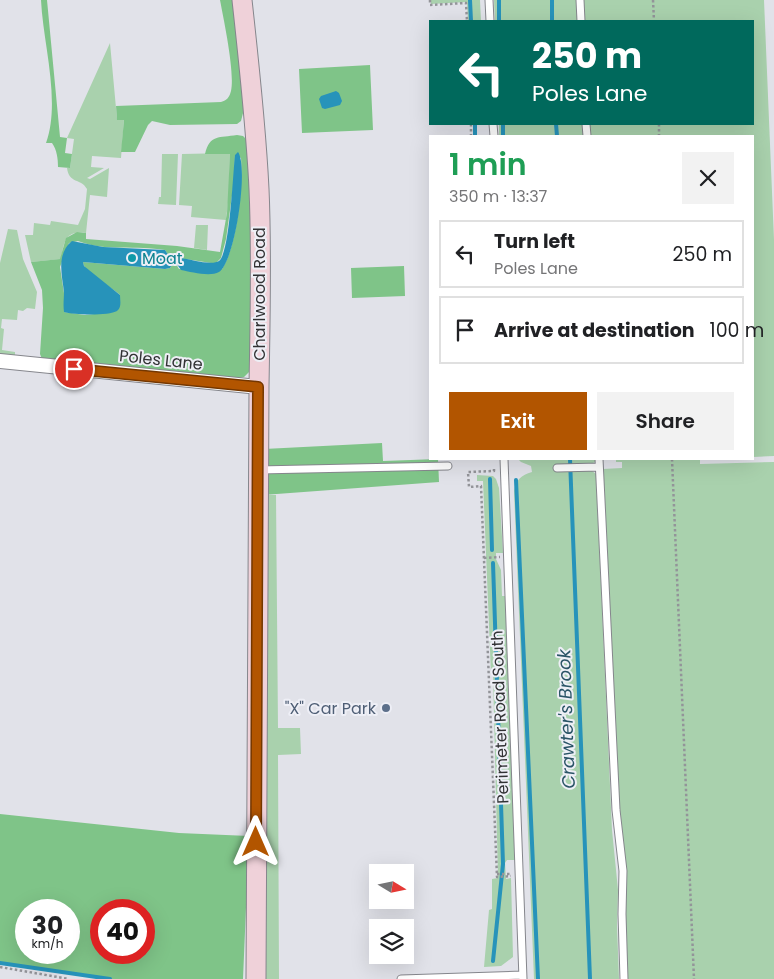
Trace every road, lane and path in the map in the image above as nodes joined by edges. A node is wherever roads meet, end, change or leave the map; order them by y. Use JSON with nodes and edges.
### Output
{"nodes":[{"id":1,"x":242,"y":0,"type":"edge"},
{"id":2,"x":430,"y":0,"type":"edge"},
{"id":3,"x":489,"y":0,"type":"edge"},
{"id":4,"x":580,"y":0,"type":"edge"},
{"id":5,"x":653,"y":0,"type":"edge"},
{"id":6,"x":467,"y":20,"type":"edge"},
{"id":7,"x":490,"y":20,"type":"edge"},
{"id":8,"x":582,"y":20,"type":"edge"},
{"id":9,"x":654,"y":20,"type":"edge"},
{"id":10,"x":0,"y":361,"type":"edge"},
{"id":11,"x":258,"y":387,"type":"junction"},
{"id":12,"x":504,"y":460,"type":"edge"},
{"id":13,"x":672,"y":460,"type":"edge"},
{"id":14,"x":494,"y":463,"type":"dead end"},
{"id":15,"x":599,"y":463,"type":"edge"},
{"id":16,"x":448,"y":466,"type":"dead end"},
{"id":17,"x":556,"y":468,"type":"dead end"},
{"id":18,"x":258,"y":470,"type":"junction"},
{"id":19,"x":507,"y":875,"type":"dead end"},
{"id":20,"x":0,"y":967,"type":"edge"},
{"id":21,"x":523,"y":977,"type":"edge"},
{"id":22,"x":487,"y":978,"type":"edge"},
{"id":23,"x":69,"y":979,"type":"edge"},
{"id":24,"x":256,"y":979,"type":"edge"},
{"id":25,"x":401,"y":979,"type":"edge"},
{"id":26,"x":624,"y":979,"type":"edge"},
{"id":27,"x":694,"y":979,"type":"edge"}],
"edges":[{"from":1,"to":11,"type":"street","name":"Charlwood Road"},
{"from":2,"to":6,"type":"path"},
{"from":3,"to":7,"type":"lane"},
{"from":4,"to":8,"type":"lane"},
{"from":5,"to":9,"type":"path"},
{"from":10,"to":11,"type":"street","name":"Poles Lane"},
{"from":11,"to":18,"type":"street","name":"Charlwood Road"},
{"from":12,"to":21,"type":"lane","name":"Perimeter Road South"},
{"from":13,"to":27,"type":"path"},
{"from":14,"to":19,"type":"path"},
{"from":15,"to":17,"type":"lane"},
{"from":15,"to":26,"type":"lane"},
{"from":16,"to":18,"type":"lane"},
{"from":18,"to":24,"type":"street","name":"Charlwood Road"},
{"from":20,"to":23,"type":"path"},
{"from":21,"to":22,"type":"lane","name":"Perimeter Road South"},
{"from":22,"to":25,"type":"lane","name":"Perimeter Road South"}]}
